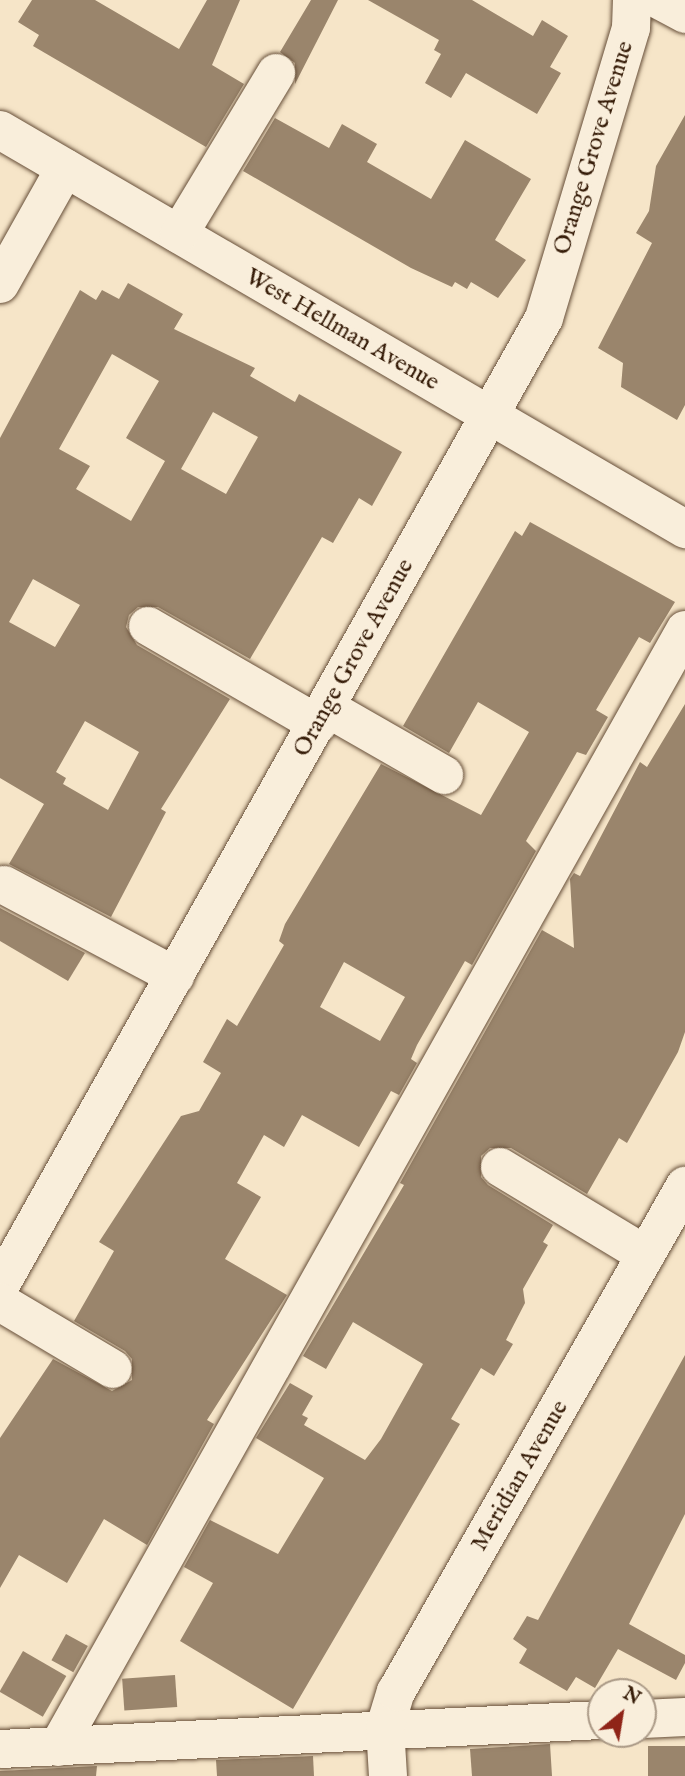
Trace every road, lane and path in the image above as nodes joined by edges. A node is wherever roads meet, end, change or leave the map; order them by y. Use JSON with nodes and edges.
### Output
{"nodes":[{"id":1,"x":632,"y":0,"type":"edge"},
{"id":2,"x":659,"y":0,"type":"edge"},
{"id":3,"x":685,"y":15,"type":"edge"},
{"id":4,"x":276,"y":73,"type":"dead end"},
{"id":5,"x":0,"y":130,"type":"edge"},
{"id":6,"x":65,"y":168,"type":"junction"},
{"id":7,"x":179,"y":234,"type":"junction"},
{"id":8,"x":0,"y":284,"type":"edge"},
{"id":9,"x":487,"y":415,"type":"junction"},
{"id":10,"x":685,"y":530,"type":"edge"},
{"id":11,"x":148,"y":626,"type":"dead end"},
{"id":12,"x":685,"y":630,"type":"edge"},
{"id":13,"x":322,"y":716,"type":"junction"},
{"id":14,"x":444,"y":775,"type":"dead end"},
{"id":15,"x":4,"y":885,"type":"dead end"},
{"id":16,"x":175,"y":976,"type":"junction"},
{"id":17,"x":500,"y":1167,"type":"dead end"},
{"id":18,"x":685,"y":1186,"type":"edge"},
{"id":19,"x":646,"y":1255,"type":"junction"},
{"id":20,"x":1,"y":1288,"type":"edge"},
{"id":21,"x":113,"y":1369,"type":"dead end"},
{"id":22,"x":685,"y":1717,"type":"edge"},
{"id":23,"x":657,"y":1718,"type":"edge"},
{"id":24,"x":587,"y":1720,"type":"edge"},
{"id":25,"x":385,"y":1727,"type":"junction"},
{"id":26,"x":58,"y":1747,"type":"junction"},
{"id":27,"x":0,"y":1749,"type":"edge"},
{"id":28,"x":388,"y":1776,"type":"edge"}],
"edges":[{"from":1,"to":9,"type":"street","name":"Orange Grove Avenue"},
{"from":2,"to":3,"type":"street"},
{"from":4,"to":7,"type":"street"},
{"from":5,"to":6,"type":"street","name":"West Hellman Avenue"},
{"from":6,"to":7,"type":"street","name":"West Hellman Avenue"},
{"from":6,"to":8,"type":"street"},
{"from":7,"to":9,"type":"street","name":"West Hellman Avenue"},
{"from":9,"to":10,"type":"street","name":"West Hellman Avenue"},
{"from":9,"to":13,"type":"street","name":"Orange Grove Avenue"},
{"from":11,"to":13,"type":"street"},
{"from":12,"to":26,"type":"street"},
{"from":13,"to":14,"type":"street"},
{"from":13,"to":16,"type":"street","name":"Orange Grove Avenue"},
{"from":15,"to":16,"type":"street"},
{"from":16,"to":20,"type":"street","name":"Orange Grove Avenue"},
{"from":17,"to":19,"type":"street"},
{"from":18,"to":19,"type":"street","name":"Meridian Avenue"},
{"from":19,"to":25,"type":"street","name":"Meridian Avenue"},
{"from":20,"to":21,"type":"street"},
{"from":22,"to":23,"type":"street"},
{"from":24,"to":25,"type":"street"},
{"from":25,"to":26,"type":"street"},
{"from":25,"to":28,"type":"street","name":"Meridian Avenue"},
{"from":26,"to":27,"type":"street"}]}
